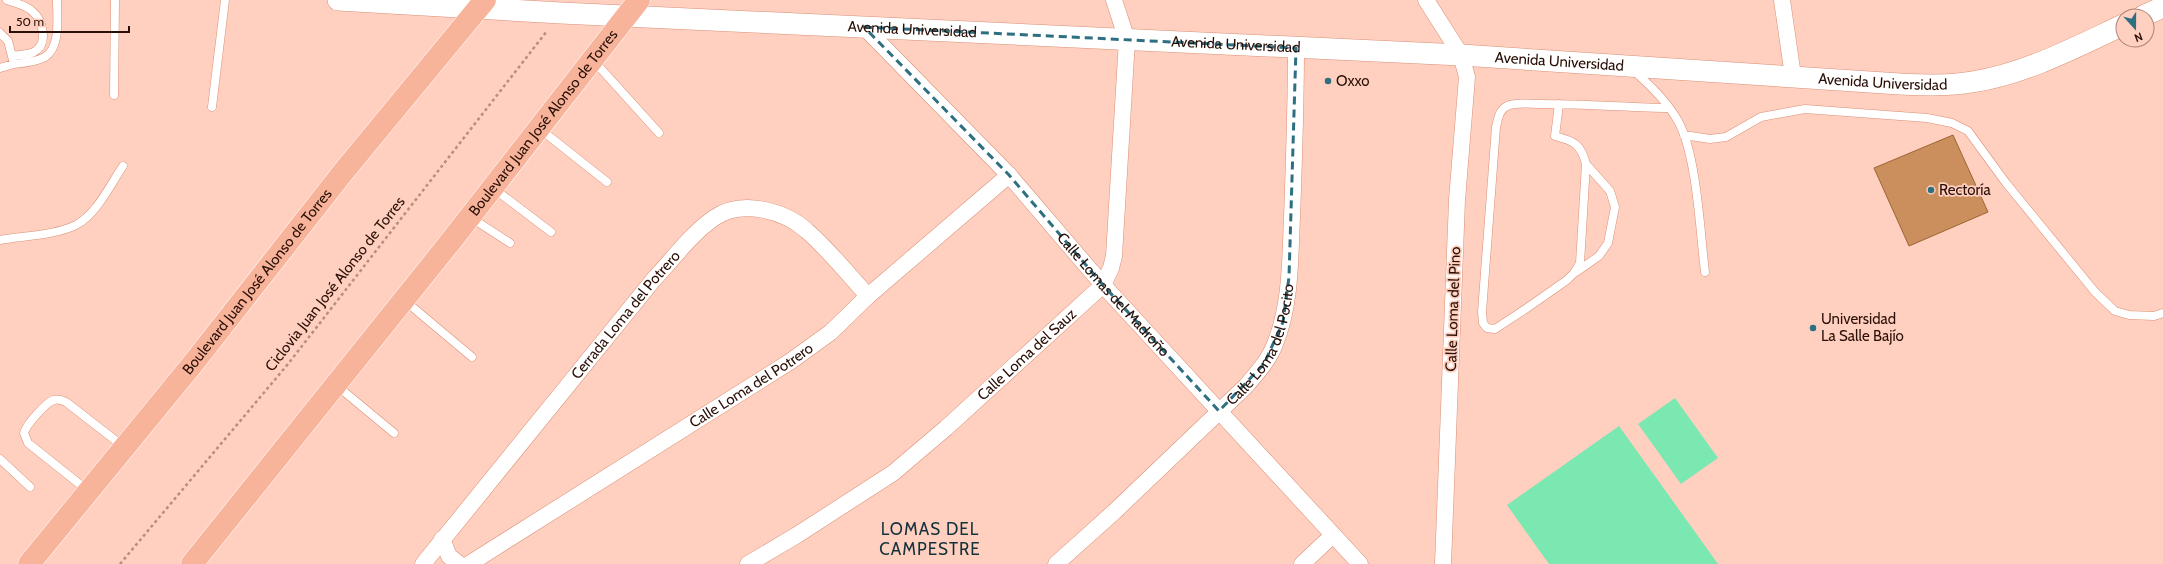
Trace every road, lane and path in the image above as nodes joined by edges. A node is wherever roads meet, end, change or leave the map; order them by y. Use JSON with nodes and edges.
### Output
{"nodes":[{"id":1,"x":7,"y":0,"type":"edge"},
{"id":2,"x":57,"y":0,"type":"edge"},
{"id":3,"x":115,"y":0,"type":"edge"},
{"id":4,"x":225,"y":0,"type":"edge"},
{"id":5,"x":338,"y":0,"type":"edge"},
{"id":6,"x":1114,"y":0,"type":"edge"},
{"id":7,"x":1426,"y":0,"type":"edge"},
{"id":8,"x":1782,"y":0,"type":"edge"},
{"id":9,"x":400,"y":2,"type":"edge"},
{"id":10,"x":482,"y":4,"type":"edge"},
{"id":11,"x":633,"y":8,"type":"edge"},
{"id":12,"x":561,"y":13,"type":"junction"},
{"id":13,"x":864,"y":27,"type":"junction"},
{"id":14,"x":2115,"y":29,"type":"edge"},
{"id":15,"x":0,"y":33,"type":"edge"},
{"id":16,"x":1127,"y":40,"type":"junction"},
{"id":17,"x":1296,"y":48,"type":"junction"},
{"id":18,"x":1462,"y":55,"type":"junction"},
{"id":19,"x":592,"y":59,"type":"junction"},
{"id":20,"x":13,"y":60,"type":"junction"},
{"id":21,"x":1629,"y":66,"type":"junction"},
{"id":22,"x":0,"y":68,"type":"edge"},
{"id":23,"x":1793,"y":76,"type":"junction"},
{"id":24,"x":114,"y":96,"type":"dead end"},
{"id":25,"x":1559,"y":104,"type":"junction"},
{"id":26,"x":212,"y":107,"type":"dead end"},
{"id":27,"x":1669,"y":108,"type":"junction"},
{"id":28,"x":538,"y":127,"type":"junction"},
{"id":29,"x":659,"y":133,"type":"dead end"},
{"id":30,"x":1684,"y":134,"type":"junction"},
{"id":31,"x":1586,"y":164,"type":"junction"},
{"id":32,"x":123,"y":166,"type":"dead end"},
{"id":33,"x":1009,"y":174,"type":"junction"},
{"id":34,"x":607,"y":182,"type":"dead end"},
{"id":35,"x":492,"y":187,"type":"junction"},
{"id":36,"x":470,"y":216,"type":"junction"},
{"id":37,"x":551,"y":232,"type":"dead end"},
{"id":38,"x":0,"y":240,"type":"edge"},
{"id":39,"x":510,"y":243,"type":"dead end"},
{"id":40,"x":1705,"y":272,"type":"dead end"},
{"id":41,"x":1574,"y":273,"type":"junction"},
{"id":42,"x":1103,"y":285,"type":"junction"},
{"id":43,"x":868,"y":296,"type":"junction"},
{"id":44,"x":404,"y":300,"type":"junction"},
{"id":45,"x":2163,"y":313,"type":"edge"},
{"id":46,"x":472,"y":357,"type":"dead end"},
{"id":47,"x":336,"y":385,"type":"junction"},
{"id":48,"x":1219,"y":412,"type":"junction"},
{"id":49,"x":394,"y":433,"type":"dead end"},
{"id":50,"x":124,"y":448,"type":"junction"},
{"id":51,"x":0,"y":459,"type":"edge"},
{"id":52,"x":30,"y":487,"type":"dead end"},
{"id":53,"x":89,"y":491,"type":"junction"},
{"id":54,"x":1333,"y":536,"type":"junction"},
{"id":55,"x":442,"y":539,"type":"junction"},
{"id":56,"x":29,"y":564,"type":"edge"},
{"id":57,"x":120,"y":564,"type":"edge"},
{"id":58,"x":192,"y":564,"type":"edge"},
{"id":59,"x":423,"y":564,"type":"edge"},
{"id":60,"x":459,"y":564,"type":"edge"},
{"id":61,"x":469,"y":564,"type":"edge"},
{"id":62,"x":748,"y":564,"type":"edge"},
{"id":63,"x":1056,"y":564,"type":"edge"},
{"id":64,"x":1302,"y":564,"type":"edge"},
{"id":65,"x":1360,"y":564,"type":"edge"},
{"id":66,"x":1443,"y":564,"type":"edge"}],
"edges":[{"from":1,"to":20,"type":"lane"},
{"from":2,"to":20,"type":"lane"},
{"from":3,"to":24,"type":"lane"},
{"from":4,"to":26,"type":"lane"},
{"from":5,"to":9,"type":"street","name":"Avenida Universidad"},
{"from":6,"to":16,"type":"street"},
{"from":7,"to":18,"type":"street"},
{"from":8,"to":23,"type":"street"},
{"from":9,"to":10,"type":"street","name":"Avenida Universidad"},
{"from":10,"to":12,"type":"street","name":"Avenida Universidad"},
{"from":10,"to":50,"type":"main road","name":"Boulevard Juan José Alonso de Torres"},
{"from":11,"to":12,"type":"street","name":"Avenida Universidad"},
{"from":11,"to":13,"type":"street","name":"Avenida Universidad"},
{"from":11,"to":19,"type":"main road","name":"Boulevard Juan José Alonso de Torres"},
{"from":12,"to":57,"type":"path","name":"Ciclovia Juan José Alonso de Torres"},
{"from":13,"to":16,"type":"street","name":"Avenida Universidad"},
{"from":13,"to":33,"type":"street","name":"Calle Lomas del Madroño"},
{"from":14,"to":23,"type":"street","name":"Avenida Universidad"},
{"from":15,"to":20,"type":"lane"},
{"from":16,"to":17,"type":"street","name":"Avenida Universidad"},
{"from":16,"to":42,"type":"street","name":"Calle Loma del Sauz"},
{"from":17,"to":18,"type":"street","name":"Avenida Universidad"},
{"from":17,"to":48,"type":"street","name":"Calle Loma del Pocito"},
{"from":18,"to":21,"type":"street","name":"Avenida Universidad"},
{"from":18,"to":66,"type":"street","name":"Calle Loma del Pino"},
{"from":19,"to":28,"type":"main road","name":"Boulevard Juan José Alonso de Torres"},
{"from":19,"to":29,"type":"lane"},
{"from":20,"to":22,"type":"lane"},
{"from":21,"to":23,"type":"street","name":"Avenida Universidad"},
{"from":21,"to":27,"type":"lane"},
{"from":25,"to":27,"type":"lane"},
{"from":25,"to":31,"type":"lane"},
{"from":25,"to":41,"type":"lane"},
{"from":27,"to":30,"type":"lane"},
{"from":28,"to":34,"type":"lane"},
{"from":28,"to":35,"type":"main road","name":"Boulevard Juan José Alonso de Torres"},
{"from":30,"to":40,"type":"lane"},
{"from":30,"to":45,"type":"lane"},
{"from":31,"to":41,"type":"lane"},
{"from":31,"to":41,"type":"lane"},
{"from":32,"to":38,"type":"lane"},
{"from":33,"to":42,"type":"street","name":"Calle Lomas del Madroño"},
{"from":33,"to":43,"type":"street","name":"Calle Loma del Potrero"},
{"from":35,"to":36,"type":"main road","name":"Boulevard Juan José Alonso de Torres"},
{"from":35,"to":37,"type":"lane"},
{"from":36,"to":39,"type":"lane"},
{"from":36,"to":44,"type":"main road","name":"Boulevard Juan José Alonso de Torres"},
{"from":42,"to":48,"type":"street","name":"Calle Lomas del Madroño"},
{"from":42,"to":62,"type":"street","name":"Calle Loma del Sauz"},
{"from":43,"to":55,"type":"street","name":"Cerrada Loma del Potrero"},
{"from":43,"to":61,"type":"street","name":"Calle Loma del Potrero"},
{"from":44,"to":46,"type":"lane"},
{"from":44,"to":47,"type":"main road","name":"Boulevard Juan José Alonso de Torres"},
{"from":47,"to":49,"type":"lane"},
{"from":47,"to":58,"type":"main road","name":"Boulevard Juan José Alonso de Torres"},
{"from":48,"to":54,"type":"street","name":"Calle Lomas del Madroño"},
{"from":48,"to":63,"type":"street","name":"Calle Loma del Pocito"},
{"from":50,"to":53,"type":"main road","name":"Boulevard Juan José Alonso de Torres"},
{"from":50,"to":53,"type":"lane"},
{"from":51,"to":52,"type":"lane"},
{"from":53,"to":56,"type":"main road","name":"Boulevard Juan José Alonso de Torres"},
{"from":54,"to":64,"type":"street"},
{"from":54,"to":65,"type":"street","name":"Calle Lomas del Madroño"},
{"from":55,"to":59,"type":"street","name":"Cerrada Loma del Potrero"},
{"from":55,"to":60,"type":"street"}]}
